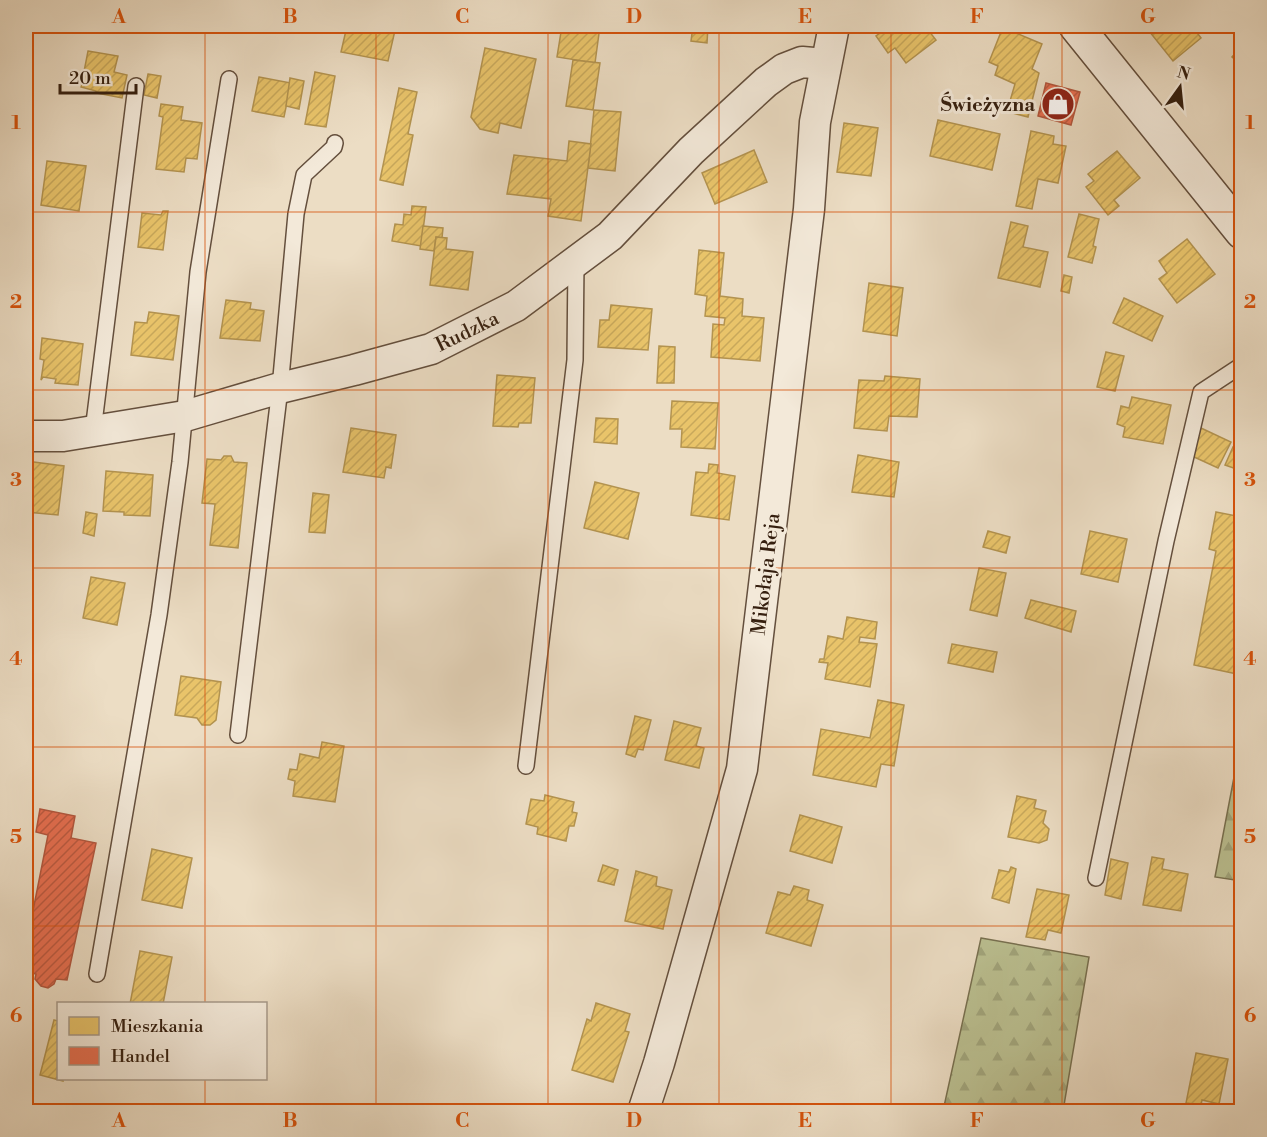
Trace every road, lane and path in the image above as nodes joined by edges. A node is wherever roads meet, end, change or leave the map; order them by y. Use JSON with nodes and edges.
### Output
{"nodes":[{"id":1,"x":834,"y":26,"type":"edge"},
{"id":2,"x":1076,"y":26,"type":"edge"},
{"id":3,"x":825,"y":64,"type":"junction"},
{"id":4,"x":229,"y":79,"type":"dead end"},
{"id":5,"x":136,"y":86,"type":"dead end"},
{"id":6,"x":335,"y":143,"type":"dead end"},
{"id":7,"x":1242,"y":232,"type":"edge"},
{"id":8,"x":576,"y":261,"type":"junction"},
{"id":9,"x":1242,"y":365,"type":"edge"},
{"id":10,"x":280,"y":388,"type":"junction"},
{"id":11,"x":185,"y":416,"type":"junction"},
{"id":12,"x":93,"y":431,"type":"junction"},
{"id":13,"x":26,"y":436,"type":"edge"},
{"id":14,"x":238,"y":735,"type":"dead end"},
{"id":15,"x":526,"y":766,"type":"dead end"},
{"id":16,"x":1096,"y":878,"type":"dead end"},
{"id":17,"x":97,"y":974,"type":"dead end"},
{"id":18,"x":643,"y":1112,"type":"edge"}],
"edges":[{"from":1,"to":3,"type":"street","name":"Mikołaja Reja"},
{"from":2,"to":7,"type":"street"},
{"from":3,"to":8,"type":"street","name":"Rudzka"},
{"from":3,"to":18,"type":"street","name":"Mikołaja Reja"},
{"from":4,"to":11,"type":"lane"},
{"from":5,"to":12,"type":"lane"},
{"from":6,"to":10,"type":"lane"},
{"from":8,"to":10,"type":"street","name":"Rudzka"},
{"from":8,"to":15,"type":"lane"},
{"from":9,"to":16,"type":"lane"},
{"from":10,"to":11,"type":"street","name":"Rudzka"},
{"from":10,"to":14,"type":"lane"},
{"from":11,"to":12,"type":"street","name":"Rudzka"},
{"from":11,"to":17,"type":"lane"},
{"from":12,"to":13,"type":"street","name":"Rudzka"}]}
